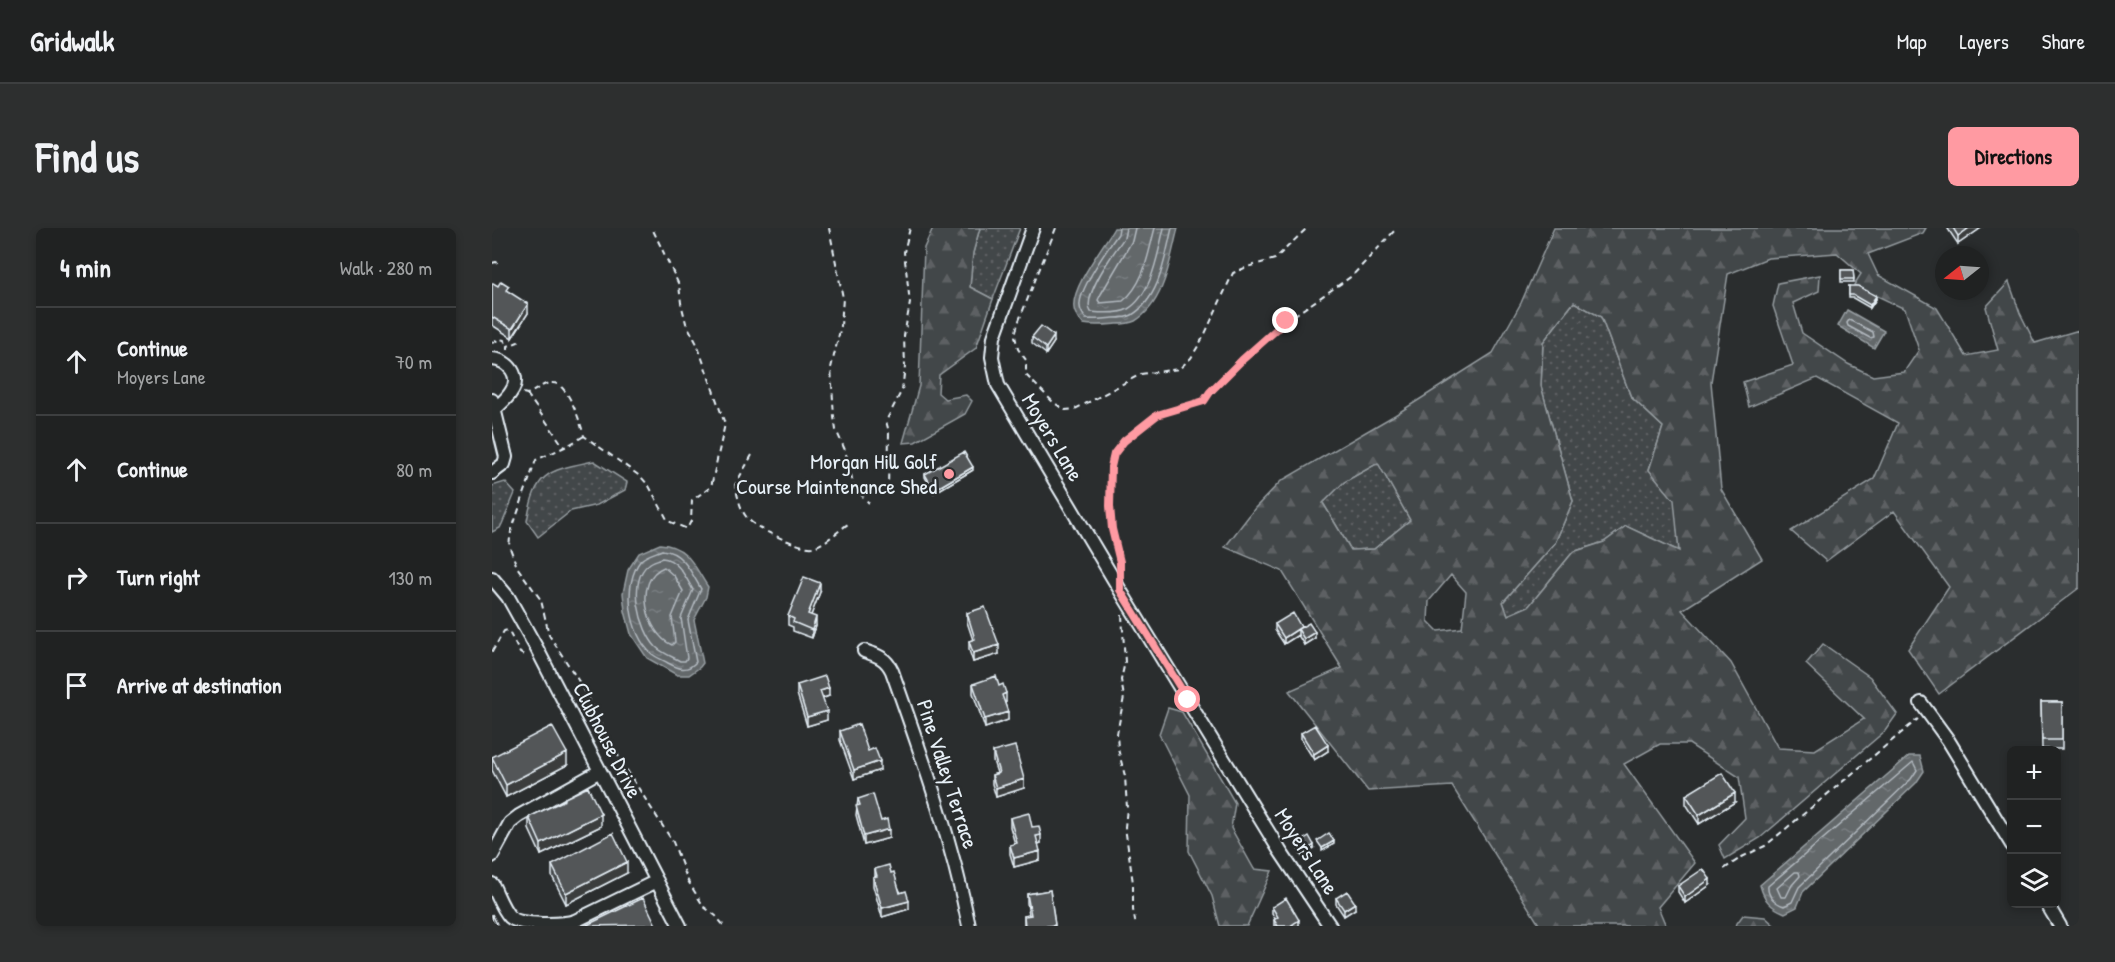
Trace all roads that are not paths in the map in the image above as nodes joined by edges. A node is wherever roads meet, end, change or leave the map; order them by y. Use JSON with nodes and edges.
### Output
{"nodes":[{"id":1,"x":1033,"y":228,"type":"edge"},
{"id":2,"x":497,"y":360,"type":"edge"},
{"id":3,"x":493,"y":405,"type":"edge"},
{"id":4,"x":492,"y":473,"type":"edge"},
{"id":5,"x":492,"y":578,"type":"edge"},
{"id":6,"x":864,"y":651,"type":"dead end"},
{"id":7,"x":1924,"y":708,"type":"road end"},
{"id":8,"x":600,"y":771,"type":"junction"},
{"id":9,"x":2007,"y":837,"type":"edge"},
{"id":10,"x":492,"y":856,"type":"edge"},
{"id":11,"x":657,"y":881,"type":"junction"},
{"id":12,"x":492,"y":884,"type":"edge"},
{"id":13,"x":2050,"y":908,"type":"edge"},
{"id":14,"x":680,"y":926,"type":"edge"},
{"id":15,"x":969,"y":926,"type":"edge"},
{"id":16,"x":1330,"y":926,"type":"edge"},
{"id":17,"x":2060,"y":926,"type":"edge"}],
"edges":[{"from":1,"to":16,"type":"street","name":"Moyers Lane"},
{"from":2,"to":3,"type":"street"},
{"from":3,"to":4,"type":"street"},
{"from":5,"to":8,"type":"street","name":"Clubhouse Drive"},
{"from":6,"to":15,"type":"street","name":"Pine Valley Terrace"},
{"from":7,"to":9,"type":"street"},
{"from":8,"to":10,"type":"street"},
{"from":8,"to":11,"type":"street","name":"Clubhouse Drive"},
{"from":11,"to":12,"type":"street"},
{"from":11,"to":14,"type":"street","name":"Clubhouse Drive"},
{"from":13,"to":17,"type":"street"}]}
